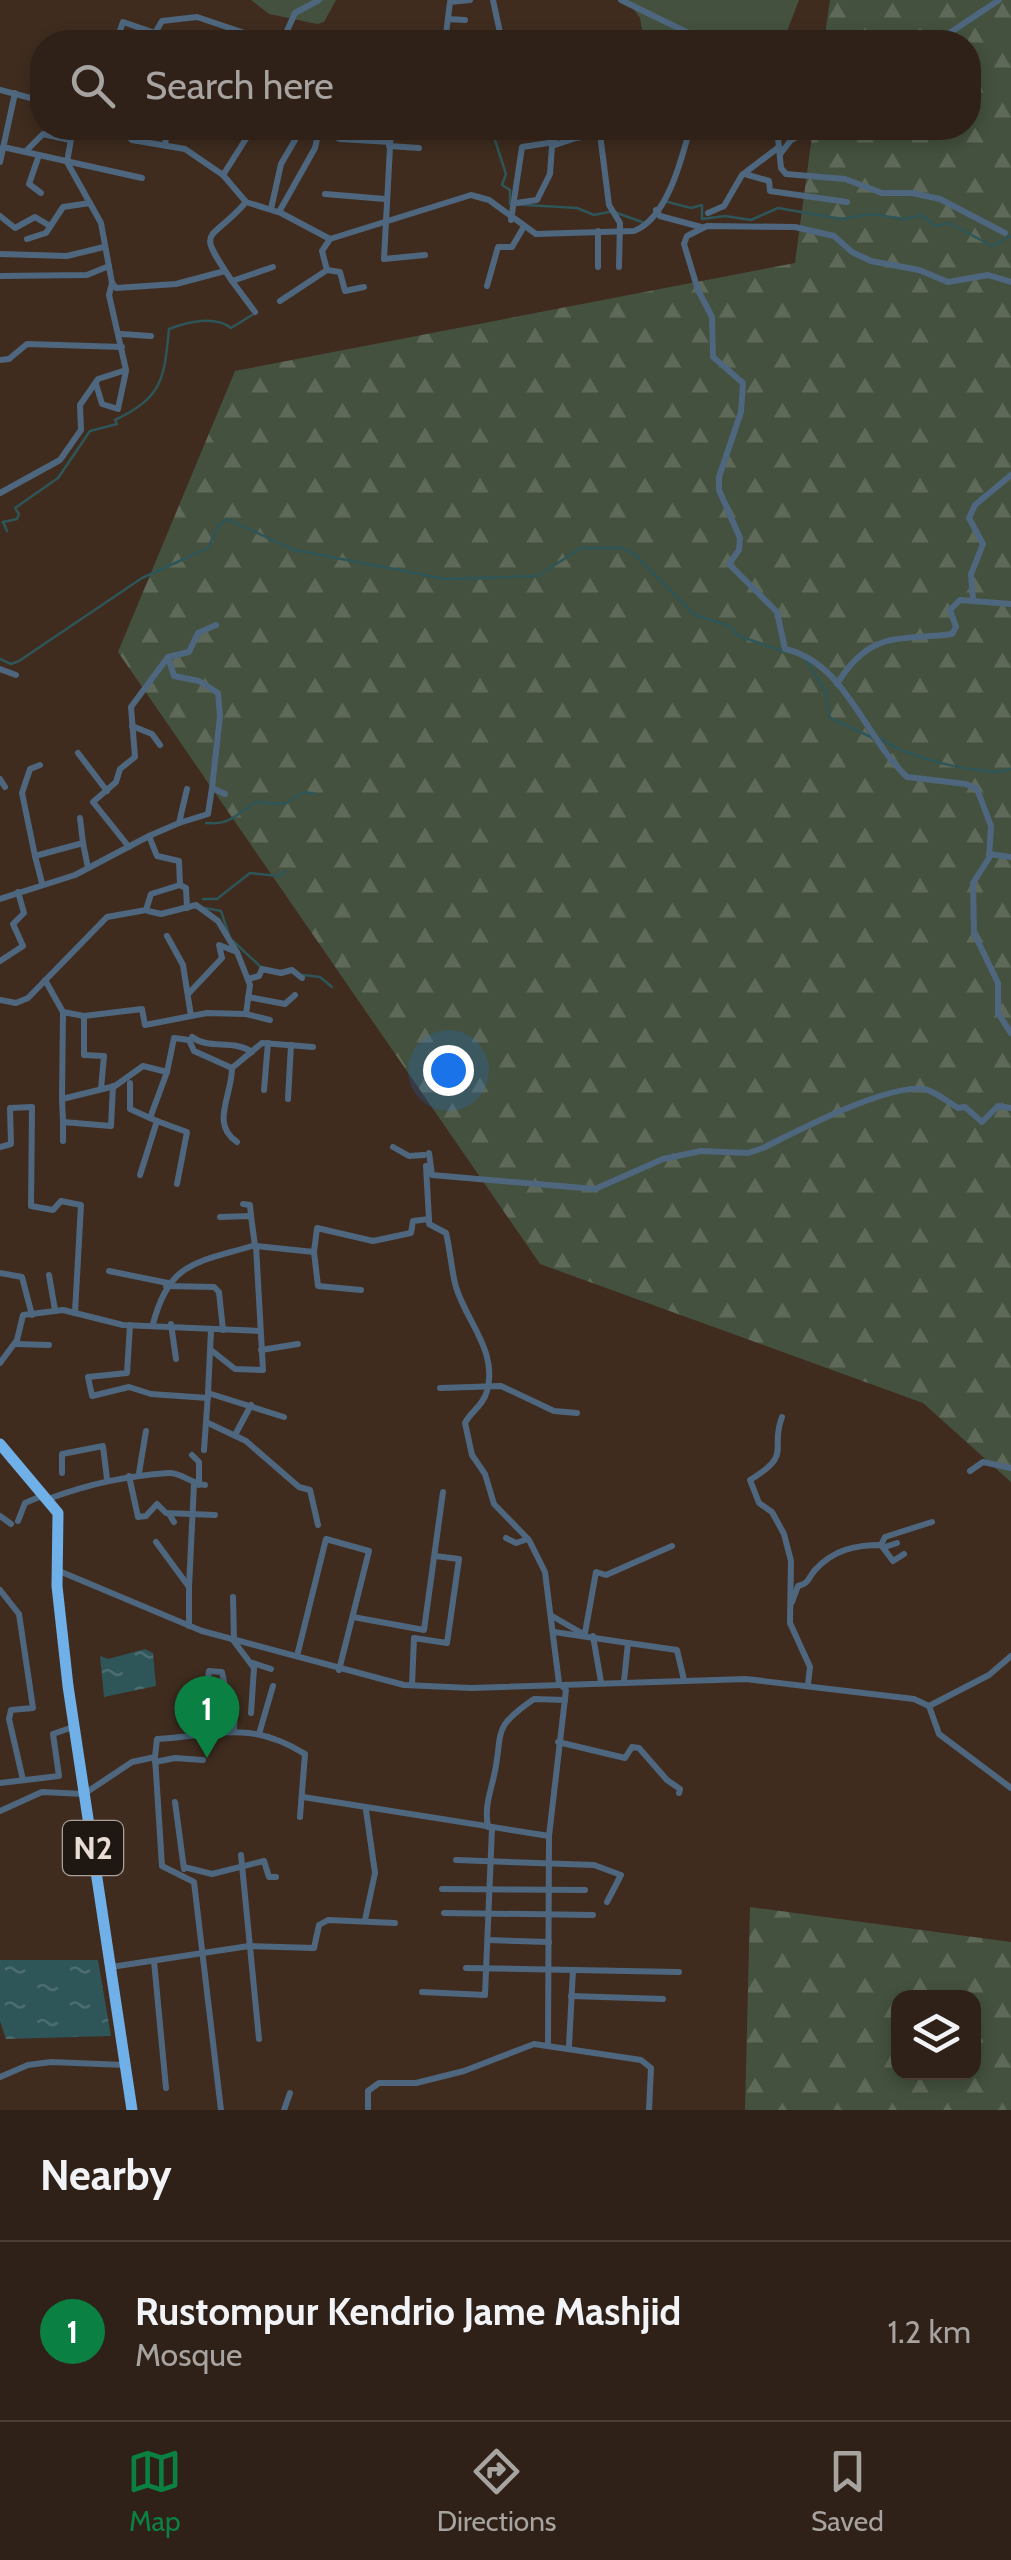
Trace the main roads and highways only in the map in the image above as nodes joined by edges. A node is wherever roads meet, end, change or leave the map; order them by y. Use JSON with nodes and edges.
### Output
{"nodes":[{"id":1,"x":0,"y":1444,"type":"edge"},
{"id":2,"x":132,"y":2110,"type":"edge"}],
"edges":[{"from":1,"to":2,"type":"highway","number":"N2"}]}
